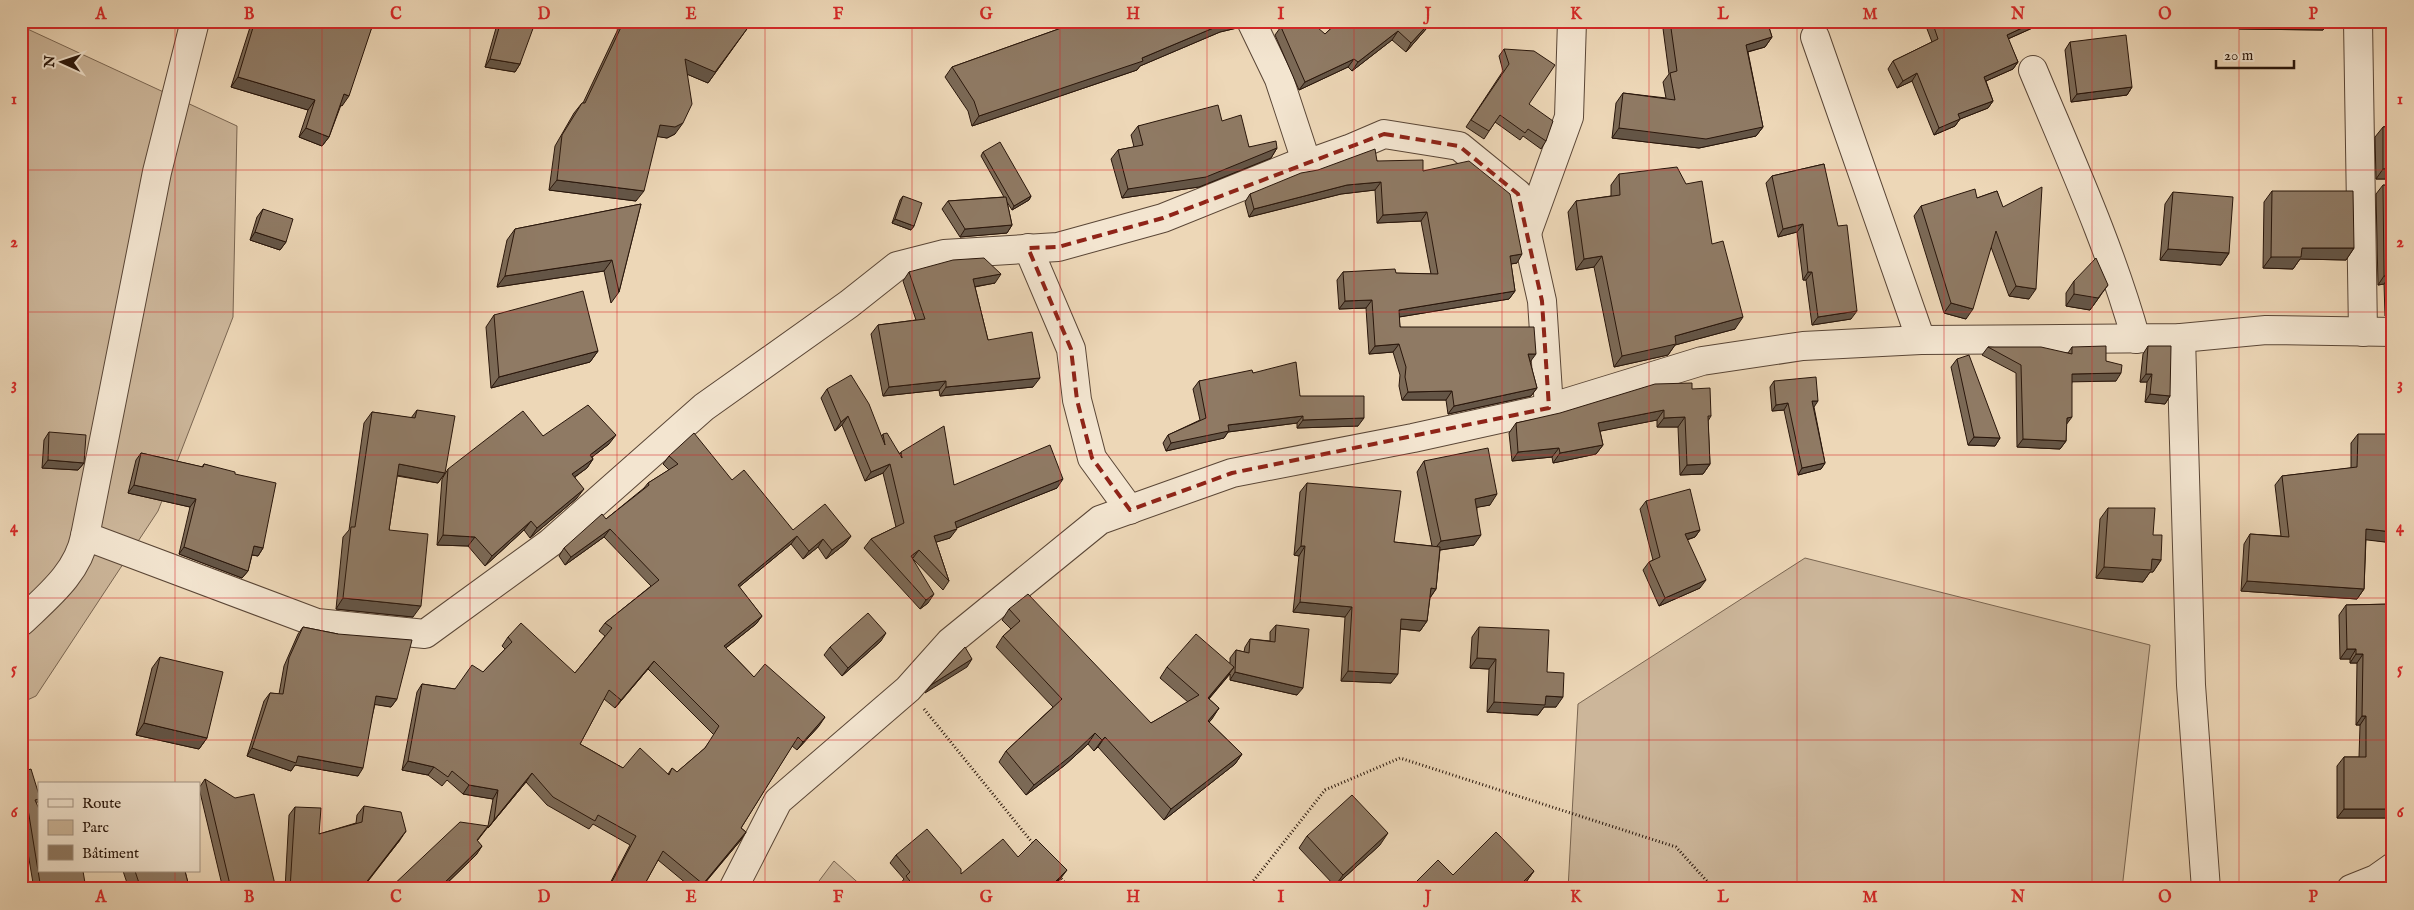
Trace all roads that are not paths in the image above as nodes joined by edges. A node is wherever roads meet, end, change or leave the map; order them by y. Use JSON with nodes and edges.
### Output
{"nodes":[{"id":1,"x":195,"y":21,"type":"edge"},
{"id":2,"x":1251,"y":21,"type":"edge"},
{"id":3,"x":1572,"y":21,"type":"edge"},
{"id":4,"x":2358,"y":21,"type":"edge"},
{"id":5,"x":1815,"y":37,"type":"dead end"},
{"id":6,"x":2033,"y":70,"type":"dead end"},
{"id":7,"x":1307,"y":164,"type":"junction"},
{"id":8,"x":1527,"y":233,"type":"junction"},
{"id":9,"x":1028,"y":248,"type":"junction"},
{"id":10,"x":2363,"y":332,"type":"junction"},
{"id":11,"x":2393,"y":332,"type":"edge"},
{"id":12,"x":2181,"y":338,"type":"junction"},
{"id":13,"x":2136,"y":339,"type":"junction"},
{"id":14,"x":1921,"y":340,"type":"junction"},
{"id":15,"x":1550,"y":408,"type":"junction"},
{"id":16,"x":1130,"y":510,"type":"junction"},
{"id":17,"x":85,"y":536,"type":"junction"},
{"id":18,"x":21,"y":622,"type":"edge"},
{"id":19,"x":2393,"y":867,"type":"edge"},
{"id":20,"x":733,"y":889,"type":"edge"},
{"id":21,"x":2206,"y":889,"type":"edge"},
{"id":22,"x":2351,"y":889,"type":"edge"}],
"edges":[{"from":1,"to":17,"type":"street"},
{"from":2,"to":7,"type":"street"},
{"from":3,"to":8,"type":"street"},
{"from":4,"to":10,"type":"street"},
{"from":5,"to":14,"type":"street"},
{"from":6,"to":13,"type":"street"},
{"from":7,"to":8,"type":"street"},
{"from":7,"to":9,"type":"street"},
{"from":8,"to":15,"type":"street"},
{"from":9,"to":16,"type":"street"},
{"from":9,"to":17,"type":"street"},
{"from":10,"to":11,"type":"street"},
{"from":10,"to":12,"type":"street"},
{"from":12,"to":13,"type":"street"},
{"from":12,"to":21,"type":"street"},
{"from":13,"to":14,"type":"street"},
{"from":14,"to":15,"type":"street"},
{"from":15,"to":16,"type":"street"},
{"from":16,"to":20,"type":"street"},
{"from":17,"to":18,"type":"street"},
{"from":19,"to":22,"type":"street"}]}
